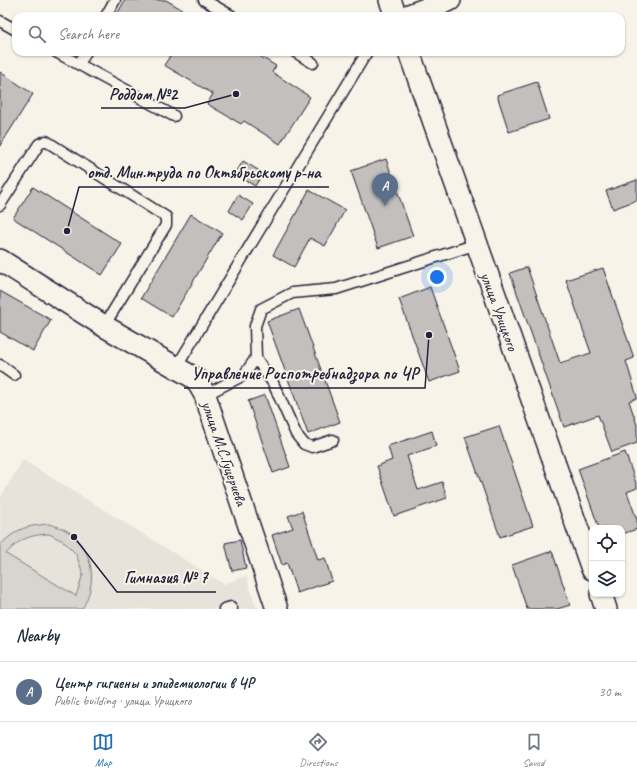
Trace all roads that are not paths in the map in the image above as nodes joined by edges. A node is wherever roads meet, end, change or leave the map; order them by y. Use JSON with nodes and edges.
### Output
{"nodes":[{"id":1,"x":115,"y":0,"type":"edge"},
{"id":2,"x":204,"y":0,"type":"edge"},
{"id":3,"x":450,"y":0,"type":"edge"},
{"id":4,"x":395,"y":11,"type":"edge"},
{"id":5,"x":108,"y":12,"type":"edge"},
{"id":6,"x":225,"y":12,"type":"edge"},
{"id":7,"x":0,"y":21,"type":"edge"},
{"id":8,"x":12,"y":28,"type":"edge"},
{"id":9,"x":64,"y":56,"type":"edge"},
{"id":10,"x":84,"y":56,"type":"edge"},
{"id":11,"x":302,"y":56,"type":"edge"},
{"id":12,"x":365,"y":56,"type":"edge"},
{"id":13,"x":410,"y":56,"type":"edge"},
{"id":14,"x":313,"y":63,"type":"dead end"},
{"id":15,"x":79,"y":64,"type":"junction"},
{"id":16,"x":174,"y":116,"type":"dead end"},
{"id":17,"x":0,"y":205,"type":"edge"},
{"id":18,"x":477,"y":244,"type":"junction"},
{"id":19,"x":0,"y":260,"type":"edge"},
{"id":20,"x":104,"y":326,"type":"junction"},
{"id":21,"x":256,"y":358,"type":"junction"},
{"id":22,"x":0,"y":365,"type":"edge"},
{"id":23,"x":176,"y":368,"type":"junction"},
{"id":24,"x":14,"y":374,"type":"dead end"},
{"id":25,"x":205,"y":395,"type":"junction"},
{"id":26,"x":333,"y":440,"type":"dead end"},
{"id":27,"x":589,"y":561,"type":"edge"},
{"id":28,"x":602,"y":597,"type":"edge"},
{"id":29,"x":224,"y":609,"type":"edge"},
{"id":30,"x":232,"y":609,"type":"edge"},
{"id":31,"x":277,"y":609,"type":"edge"},
{"id":32,"x":606,"y":609,"type":"edge"}],
"edges":[{"from":1,"to":5,"type":"lane"},
{"from":2,"to":6,"type":"lane"},
{"from":3,"to":4,"type":"street"},
{"from":7,"to":8,"type":"lane"},
{"from":9,"to":15,"type":"lane"},
{"from":10,"to":15,"type":"lane"},
{"from":11,"to":14,"type":"lane"},
{"from":12,"to":23,"type":"lane"},
{"from":13,"to":18,"type":"street","name":"улица Урицкого"},
{"from":15,"to":16,"type":"lane"},
{"from":17,"to":20,"type":"lane"},
{"from":18,"to":21,"type":"lane"},
{"from":18,"to":27,"type":"street","name":"улица Урицкого"},
{"from":19,"to":20,"type":"street","name":"улица М.С.Гуцериева"},
{"from":20,"to":23,"type":"street","name":"улица М.С.Гуцериева"},
{"from":21,"to":25,"type":"lane"},
{"from":21,"to":26,"type":"lane"},
{"from":22,"to":24,"type":"lane"},
{"from":23,"to":25,"type":"street","name":"улица М.С.Гуцериева"},
{"from":25,"to":31,"type":"street","name":"улица М.С.Гуцериева"},
{"from":28,"to":32,"type":"street"},
{"from":29,"to":30,"type":"lane"}]}
